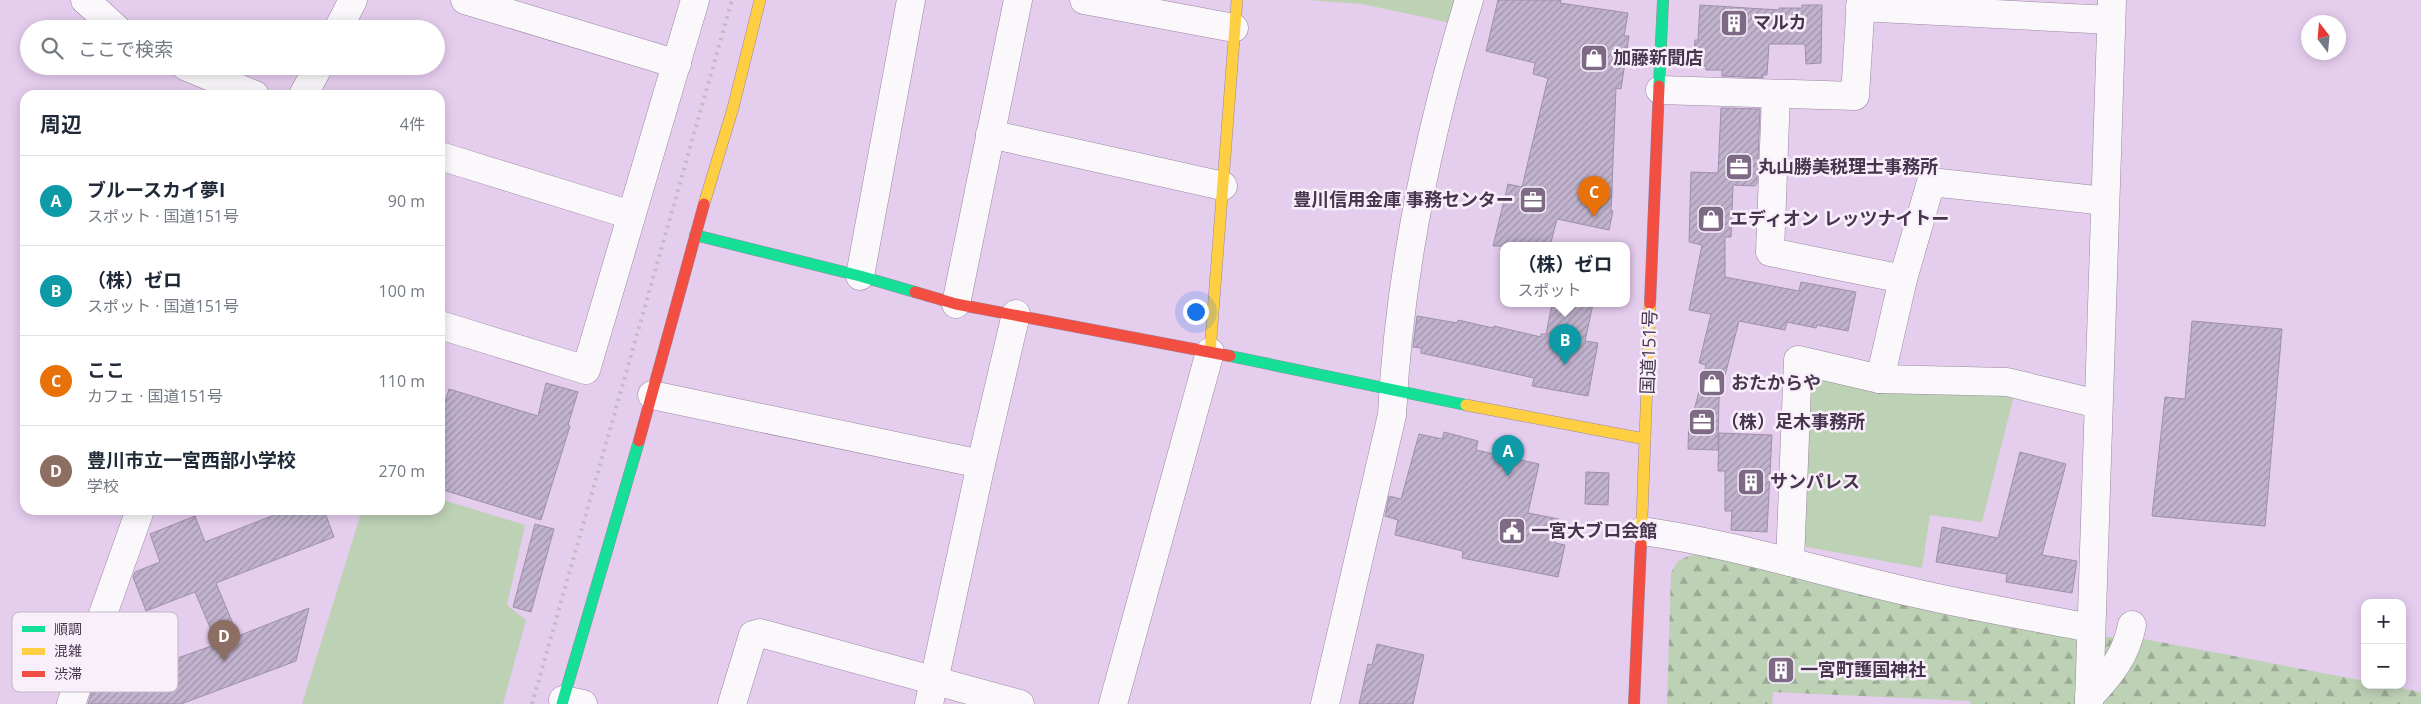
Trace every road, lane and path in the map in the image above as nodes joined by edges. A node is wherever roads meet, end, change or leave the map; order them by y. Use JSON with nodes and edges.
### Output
{"nodes":[{"id":1,"x":85,"y":0,"type":"edge"},
{"id":2,"x":353,"y":0,"type":"edge"},
{"id":3,"x":465,"y":0,"type":"edge"},
{"id":4,"x":695,"y":0,"type":"edge"},
{"id":5,"x":760,"y":0,"type":"edge"},
{"id":6,"x":911,"y":0,"type":"edge"},
{"id":7,"x":1018,"y":0,"type":"edge"},
{"id":8,"x":1084,"y":0,"type":"edge"},
{"id":9,"x":1236,"y":0,"type":"edge"},
{"id":10,"x":1469,"y":0,"type":"edge"},
{"id":11,"x":1663,"y":0,"type":"edge"},
{"id":12,"x":1860,"y":3,"type":"edge"},
{"id":13,"x":2112,"y":10,"type":"edge"},
{"id":14,"x":106,"y":20,"type":"edge"},
{"id":15,"x":343,"y":20,"type":"edge"},
{"id":16,"x":1234,"y":28,"type":"junction"},
{"id":17,"x":677,"y":64,"type":"junction"},
{"id":18,"x":207,"y":75,"type":"edge"},
{"id":19,"x":313,"y":75,"type":"edge"},
{"id":20,"x":243,"y":90,"type":"edge"},
{"id":21,"x":306,"y":90,"type":"edge"},
{"id":22,"x":1660,"y":90,"type":"junction"},
{"id":23,"x":1776,"y":94,"type":"junction"},
{"id":24,"x":990,"y":134,"type":"junction"},
{"id":25,"x":445,"y":158,"type":"edge"},
{"id":26,"x":1223,"y":186,"type":"junction"},
{"id":27,"x":2105,"y":201,"type":"junction"},
{"id":28,"x":630,"y":215,"type":"junction"},
{"id":29,"x":695,"y":235,"type":"junction"},
{"id":30,"x":860,"y":276,"type":"junction"},
{"id":31,"x":1903,"y":279,"type":"junction"},
{"id":32,"x":956,"y":304,"type":"junction"},
{"id":33,"x":1016,"y":314,"type":"junction"},
{"id":34,"x":445,"y":327,"type":"edge"},
{"id":35,"x":1210,"y":352,"type":"junction"},
{"id":36,"x":1880,"y":379,"type":"junction"},
{"id":37,"x":1393,"y":391,"type":"junction"},
{"id":38,"x":652,"y":395,"type":"junction"},
{"id":39,"x":2098,"y":404,"type":"junction"},
{"id":40,"x":1645,"y":439,"type":"junction"},
{"id":41,"x":981,"y":464,"type":"junction"},
{"id":42,"x":138,"y":515,"type":"edge"},
{"id":43,"x":1642,"y":531,"type":"junction"},
{"id":44,"x":1790,"y":562,"type":"junction"},
{"id":45,"x":103,"y":612,"type":"edge"},
{"id":46,"x":2132,"y":625,"type":"dead end"},
{"id":47,"x":2091,"y":628,"type":"junction"},
{"id":48,"x":74,"y":692,"type":"edge"},
{"id":49,"x":932,"y":692,"type":"edge"},
{"id":50,"x":2089,"y":701,"type":"edge"},
{"id":51,"x":569,"y":703,"type":"edge"},
{"id":52,"x":70,"y":704,"type":"edge"},
{"id":53,"x":732,"y":704,"type":"edge"},
{"id":54,"x":1020,"y":704,"type":"edge"},
{"id":55,"x":1113,"y":704,"type":"edge"},
{"id":56,"x":1325,"y":704,"type":"edge"},
{"id":57,"x":1634,"y":704,"type":"edge"}],
"edges":[{"from":1,"to":14,"type":"street"},
{"from":2,"to":15,"type":"street"},
{"from":3,"to":17,"type":"street"},
{"from":4,"to":17,"type":"street"},
{"from":5,"to":29,"type":"main road"},
{"from":6,"to":30,"type":"street"},
{"from":7,"to":24,"type":"street"},
{"from":8,"to":16,"type":"street"},
{"from":9,"to":16,"type":"main road"},
{"from":10,"to":37,"type":"street"},
{"from":11,"to":22,"type":"main road","name":"国道151号"},
{"from":12,"to":13,"type":"street"},
{"from":12,"to":23,"type":"street"},
{"from":13,"to":27,"type":"street"},
{"from":16,"to":26,"type":"main road"},
{"from":17,"to":28,"type":"street"},
{"from":18,"to":20,"type":"street"},
{"from":19,"to":21,"type":"street"},
{"from":22,"to":23,"type":"street"},
{"from":22,"to":40,"type":"main road","name":"国道151号"},
{"from":23,"to":31,"type":"street"},
{"from":24,"to":26,"type":"street"},
{"from":24,"to":32,"type":"street"},
{"from":25,"to":28,"type":"street"},
{"from":26,"to":35,"type":"main road"},
{"from":27,"to":31,"type":"street"},
{"from":27,"to":39,"type":"street"},
{"from":28,"to":34,"type":"street"},
{"from":29,"to":30,"type":"main road"},
{"from":29,"to":38,"type":"main road"},
{"from":30,"to":32,"type":"main road"},
{"from":31,"to":36,"type":"street"},
{"from":32,"to":33,"type":"main road"},
{"from":33,"to":35,"type":"main road"},
{"from":33,"to":41,"type":"street"},
{"from":35,"to":37,"type":"main road"},
{"from":35,"to":55,"type":"street"},
{"from":36,"to":39,"type":"street"},
{"from":36,"to":44,"type":"street"},
{"from":37,"to":40,"type":"main road"},
{"from":37,"to":56,"type":"street"},
{"from":38,"to":41,"type":"street"},
{"from":38,"to":51,"type":"main road"},
{"from":39,"to":47,"type":"street"},
{"from":40,"to":43,"type":"main road","name":"国道151号"},
{"from":41,"to":49,"type":"street"},
{"from":42,"to":45,"type":"street"},
{"from":43,"to":44,"type":"street"},
{"from":43,"to":57,"type":"main road","name":"国道151号"},
{"from":44,"to":47,"type":"street"},
{"from":46,"to":50,"type":"street"},
{"from":47,"to":50,"type":"street"},
{"from":48,"to":52,"type":"street"},
{"from":49,"to":53,"type":"street"},
{"from":49,"to":54,"type":"street"}]}
